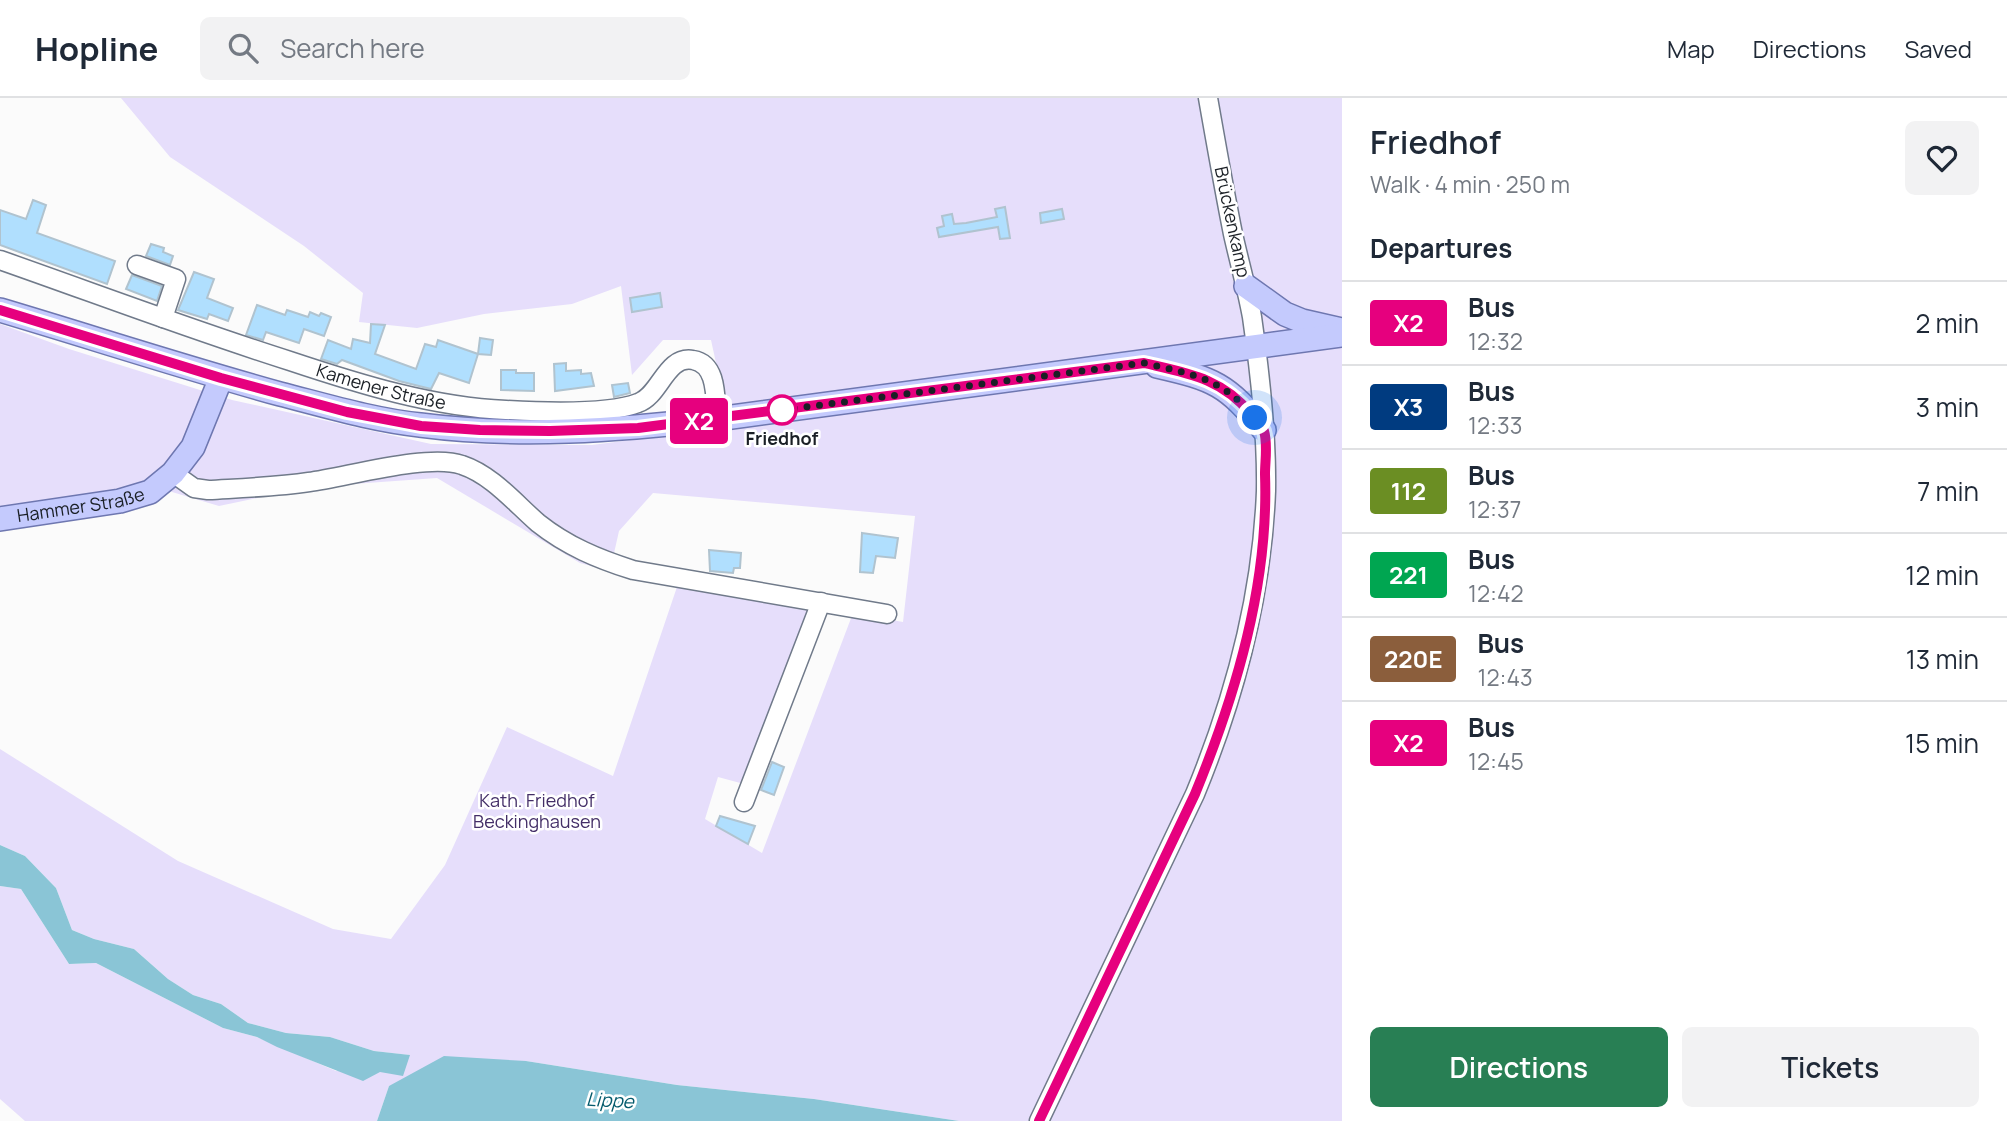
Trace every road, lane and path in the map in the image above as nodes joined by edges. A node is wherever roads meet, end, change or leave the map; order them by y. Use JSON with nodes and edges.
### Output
{"nodes":[{"id":1,"x":1208,"y":98,"type":"edge"},
{"id":2,"x":0,"y":260,"type":"edge"},
{"id":3,"x":137,"y":265,"type":"dead end"},
{"id":4,"x":1246,"y":286,"type":"junction"},
{"id":5,"x":0,"y":310,"type":"edge"},
{"id":6,"x":163,"y":318,"type":"junction"},
{"id":7,"x":1342,"y":332,"type":"edge"},
{"id":8,"x":1255,"y":346,"type":"junction"},
{"id":9,"x":1144,"y":363,"type":"junction"},
{"id":10,"x":221,"y":378,"type":"junction"},
{"id":11,"x":717,"y":419,"type":"junction"},
{"id":12,"x":1264,"y":430,"type":"junction"},
{"id":13,"x":173,"y":473,"type":"junction"},
{"id":14,"x":0,"y":519,"type":"edge"},
{"id":15,"x":821,"y":602,"type":"junction"},
{"id":16,"x":887,"y":614,"type":"dead end"},
{"id":17,"x":744,"y":802,"type":"dead end"},
{"id":18,"x":1039,"y":1121,"type":"edge"}],
"edges":[{"from":1,"to":4,"type":"street","name":"Brückenkamp"},
{"from":2,"to":6,"type":"street","name":"Kamener Straße"},
{"from":3,"to":6,"type":"street"},
{"from":4,"to":7,"type":"main road"},
{"from":4,"to":8,"type":"street","name":"Brückenkamp"},
{"from":5,"to":10,"type":"main road","name":"Kamener Straße"},
{"from":6,"to":11,"type":"street","name":"Kamener Straße"},
{"from":7,"to":8,"type":"main road","name":"Kamener Straße"},
{"from":8,"to":9,"type":"main road","name":"Kamener Straße"},
{"from":8,"to":12,"type":"street","name":"Brückenkamp"},
{"from":9,"to":11,"type":"main road","name":"Kamener Straße"},
{"from":9,"to":12,"type":"main road"},
{"from":10,"to":11,"type":"main road","name":"Kamener Straße"},
{"from":10,"to":13,"type":"main road","name":"Hammer Straße"},
{"from":12,"to":18,"type":"street","name":"Brückenkamp"},
{"from":13,"to":14,"type":"main road","name":"Hammer Straße"},
{"from":13,"to":15,"type":"street"},
{"from":15,"to":16,"type":"street"},
{"from":15,"to":17,"type":"street"}]}
